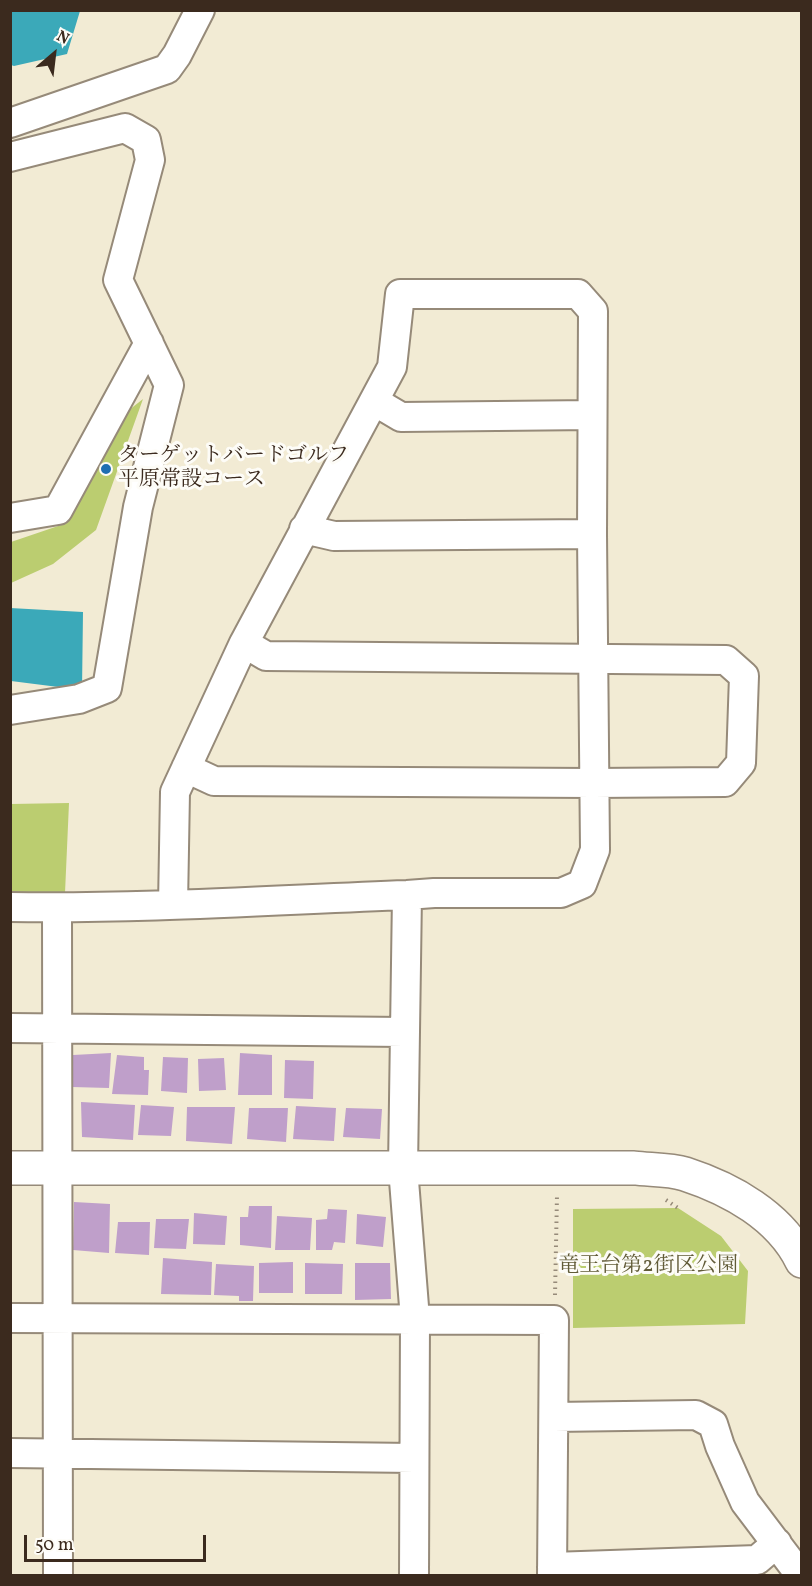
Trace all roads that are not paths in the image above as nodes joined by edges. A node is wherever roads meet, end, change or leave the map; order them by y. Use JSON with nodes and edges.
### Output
{"nodes":[{"id":1,"x":200,"y":10,"type":"edge"},
{"id":2,"x":10,"y":123,"type":"edge"},
{"id":3,"x":10,"y":157,"type":"edge"},
{"id":4,"x":149,"y":343,"type":"junction"},
{"id":5,"x":374,"y":401,"type":"junction"},
{"id":6,"x":592,"y":415,"type":"junction"},
{"id":7,"x":10,"y":518,"type":"edge"},
{"id":8,"x":304,"y":530,"type":"junction"},
{"id":9,"x":592,"y":534,"type":"junction"},
{"id":10,"x":244,"y":643,"type":"junction"},
{"id":11,"x":593,"y":660,"type":"junction"},
{"id":12,"x":10,"y":710,"type":"edge"},
{"id":13,"x":186,"y":768,"type":"junction"},
{"id":14,"x":594,"y":783,"type":"junction"},
{"id":15,"x":407,"y":895,"type":"junction"},
{"id":16,"x":173,"y":904,"type":"junction"},
{"id":17,"x":10,"y":907,"type":"edge"},
{"id":18,"x":57,"y":908,"type":"junction"},
{"id":19,"x":10,"y":1028,"type":"edge"},
{"id":20,"x":58,"y":1028,"type":"junction"},
{"id":21,"x":404,"y":1032,"type":"junction"},
{"id":22,"x":10,"y":1168,"type":"edge"},
{"id":23,"x":58,"y":1168,"type":"junction"},
{"id":24,"x":403,"y":1168,"type":"junction"},
{"id":25,"x":801,"y":1261,"type":"edge"},
{"id":26,"x":10,"y":1318,"type":"edge"},
{"id":27,"x":58,"y":1318,"type":"junction"},
{"id":28,"x":415,"y":1319,"type":"junction"},
{"id":29,"x":554,"y":1418,"type":"junction"},
{"id":30,"x":10,"y":1453,"type":"edge"},
{"id":31,"x":59,"y":1453,"type":"junction"},
{"id":32,"x":414,"y":1458,"type":"junction"},
{"id":33,"x":777,"y":1543,"type":"junction"},
{"id":34,"x":552,"y":1571,"type":"edge"},
{"id":35,"x":58,"y":1575,"type":"edge"},
{"id":36,"x":414,"y":1575,"type":"edge"},
{"id":37,"x":801,"y":1575,"type":"edge"}],
"edges":[{"from":1,"to":2,"type":"street"},
{"from":3,"to":4,"type":"street"},
{"from":4,"to":7,"type":"street"},
{"from":4,"to":12,"type":"street"},
{"from":5,"to":6,"type":"street"},
{"from":5,"to":6,"type":"street"},
{"from":5,"to":8,"type":"street"},
{"from":6,"to":9,"type":"street"},
{"from":8,"to":9,"type":"street"},
{"from":8,"to":10,"type":"street"},
{"from":9,"to":11,"type":"street"},
{"from":10,"to":11,"type":"street"},
{"from":10,"to":13,"type":"street"},
{"from":11,"to":14,"type":"street"},
{"from":11,"to":14,"type":"street"},
{"from":13,"to":14,"type":"street"},
{"from":13,"to":16,"type":"street"},
{"from":14,"to":15,"type":"street"},
{"from":15,"to":16,"type":"street"},
{"from":15,"to":21,"type":"street"},
{"from":16,"to":18,"type":"street"},
{"from":17,"to":18,"type":"street"},
{"from":18,"to":20,"type":"street"},
{"from":19,"to":20,"type":"street"},
{"from":20,"to":21,"type":"street"},
{"from":20,"to":23,"type":"street"},
{"from":21,"to":24,"type":"street"},
{"from":22,"to":23,"type":"street"},
{"from":23,"to":24,"type":"street"},
{"from":23,"to":27,"type":"street"},
{"from":24,"to":25,"type":"street"},
{"from":24,"to":28,"type":"street"},
{"from":26,"to":27,"type":"street"},
{"from":27,"to":28,"type":"street"},
{"from":27,"to":31,"type":"street"},
{"from":28,"to":29,"type":"street"},
{"from":28,"to":32,"type":"street"},
{"from":29,"to":33,"type":"street"},
{"from":29,"to":34,"type":"street"},
{"from":30,"to":31,"type":"street"},
{"from":31,"to":32,"type":"street"},
{"from":31,"to":35,"type":"street"},
{"from":32,"to":36,"type":"street"},
{"from":33,"to":34,"type":"street"},
{"from":33,"to":37,"type":"street"}]}
